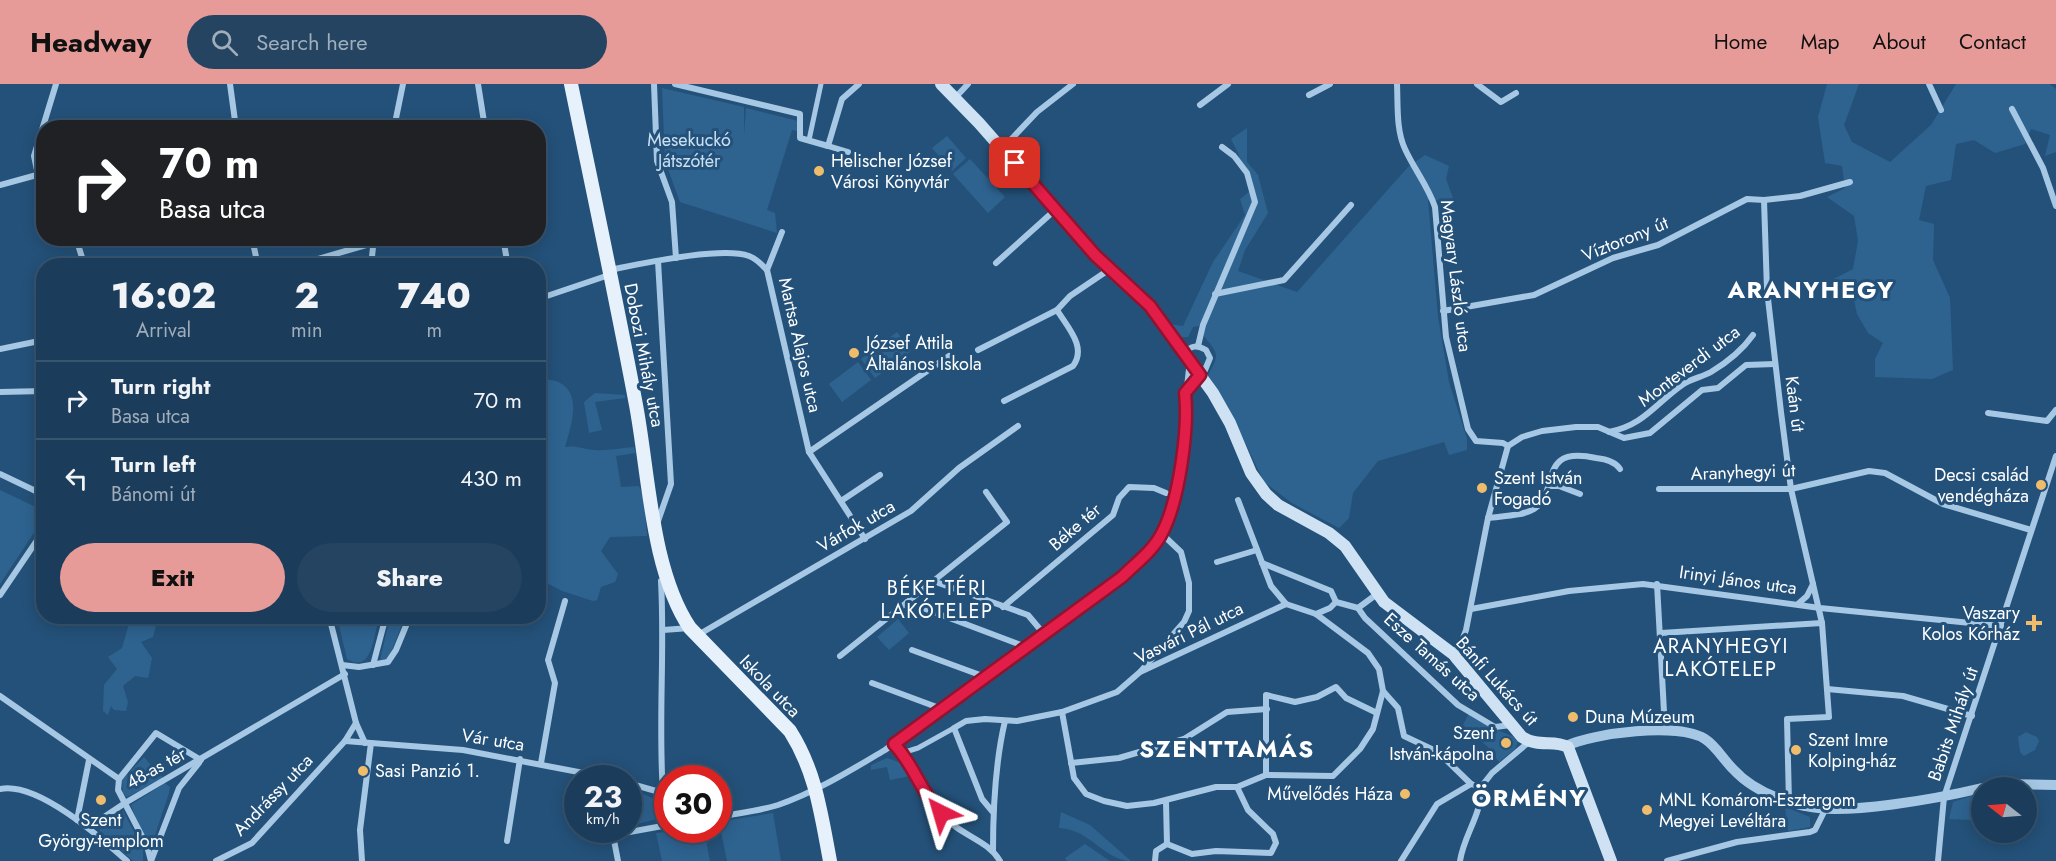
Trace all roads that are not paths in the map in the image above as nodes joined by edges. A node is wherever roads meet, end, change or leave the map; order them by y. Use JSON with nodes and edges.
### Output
{"nodes":[{"id":1,"x":57,"y":84,"type":"edge"},
{"id":2,"x":230,"y":84,"type":"edge"},
{"id":3,"x":403,"y":84,"type":"edge"},
{"id":4,"x":478,"y":84,"type":"edge"},
{"id":5,"x":571,"y":84,"type":"edge"},
{"id":6,"x":654,"y":84,"type":"edge"},
{"id":7,"x":675,"y":84,"type":"edge"},
{"id":8,"x":821,"y":84,"type":"edge"},
{"id":9,"x":859,"y":84,"type":"edge"},
{"id":10,"x":941,"y":84,"type":"edge"},
{"id":11,"x":968,"y":84,"type":"edge"},
{"id":12,"x":1073,"y":84,"type":"edge"},
{"id":13,"x":1228,"y":84,"type":"edge"},
{"id":14,"x":1330,"y":84,"type":"edge"},
{"id":15,"x":1397,"y":84,"type":"edge"},
{"id":16,"x":1477,"y":84,"type":"edge"},
{"id":17,"x":1929,"y":84,"type":"edge"},
{"id":18,"x":1516,"y":93,"type":"dead end"},
{"id":19,"x":1308,"y":95,"type":"dead end"},
{"id":20,"x":955,"y":98,"type":"junction"},
{"id":21,"x":1200,"y":105,"type":"dead end"},
{"id":22,"x":2012,"y":109,"type":"dead end"},
{"id":23,"x":1941,"y":110,"type":"dead end"},
{"id":24,"x":46,"y":120,"type":"edge"},
{"id":25,"x":235,"y":120,"type":"edge"},
{"id":26,"x":396,"y":120,"type":"edge"},
{"id":27,"x":484,"y":120,"type":"edge"},
{"id":28,"x":809,"y":140,"type":"junction"},
{"id":29,"x":828,"y":146,"type":"junction"},
{"id":30,"x":1222,"y":147,"type":"dead end"},
{"id":31,"x":1002,"y":149,"type":"junction"},
{"id":32,"x":36,"y":150,"type":"edge"},
{"id":33,"x":848,"y":152,"type":"dead end"},
{"id":34,"x":34,"y":156,"type":"joint"},
{"id":35,"x":36,"y":161,"type":"edge"},
{"id":36,"x":36,"y":175,"type":"edge"},
{"id":37,"x":1850,"y":182,"type":"dead end"},
{"id":38,"x":0,"y":185,"type":"edge"},
{"id":39,"x":1764,"y":200,"type":"junction"},
{"id":40,"x":1351,"y":205,"type":"dead end"},
{"id":41,"x":2056,"y":206,"type":"edge"},
{"id":42,"x":1055,"y":210,"type":"junction"},
{"id":43,"x":782,"y":232,"type":"dead end"},
{"id":44,"x":357,"y":246,"type":"edge"},
{"id":45,"x":319,"y":258,"type":"edge"},
{"id":46,"x":676,"y":258,"type":"junction"},
{"id":47,"x":658,"y":261,"type":"junction"},
{"id":48,"x":996,"y":263,"type":"dead end"},
{"id":49,"x":1110,"y":269,"type":"junction"},
{"id":50,"x":767,"y":270,"type":"junction"},
{"id":51,"x":609,"y":272,"type":"junction"},
{"id":52,"x":1215,"y":294,"type":"junction"},
{"id":53,"x":546,"y":296,"type":"edge"},
{"id":54,"x":1058,"y":310,"type":"junction"},
{"id":55,"x":1443,"y":311,"type":"junction"},
{"id":56,"x":1753,"y":335,"type":"dead end"},
{"id":57,"x":36,"y":342,"type":"edge"},
{"id":58,"x":1198,"y":346,"type":"junction"},
{"id":59,"x":0,"y":349,"type":"edge"},
{"id":60,"x":978,"y":350,"type":"dead end"},
{"id":61,"x":949,"y":356,"type":"dead end"},
{"id":62,"x":1187,"y":358,"type":"junction"},
{"id":63,"x":1775,"y":364,"type":"junction"},
{"id":64,"x":1200,"y":375,"type":"junction"},
{"id":65,"x":36,"y":391,"type":"edge"},
{"id":66,"x":0,"y":392,"type":"edge"},
{"id":67,"x":1185,"y":393,"type":"junction"},
{"id":68,"x":1004,"y":401,"type":"dead end"},
{"id":69,"x":2056,"y":410,"type":"edge"},
{"id":70,"x":1988,"y":413,"type":"dead end"},
{"id":71,"x":1018,"y":426,"type":"dead end"},
{"id":72,"x":1608,"y":432,"type":"junction"},
{"id":73,"x":1508,"y":446,"type":"junction"},
{"id":74,"x":810,"y":452,"type":"junction"},
{"id":75,"x":2056,"y":456,"type":"edge"},
{"id":76,"x":1620,"y":469,"type":"dead end"},
{"id":77,"x":0,"y":474,"type":"edge"},
{"id":78,"x":880,"y":475,"type":"dead end"},
{"id":79,"x":1548,"y":486,"type":"junction"},
{"id":80,"x":1659,"y":489,"type":"dead end"},
{"id":81,"x":1791,"y":489,"type":"junction"},
{"id":82,"x":36,"y":491,"type":"edge"},
{"id":83,"x":986,"y":492,"type":"dead end"},
{"id":84,"x":1166,"y":493,"type":"dead end"},
{"id":85,"x":1580,"y":494,"type":"dead end"},
{"id":86,"x":1238,"y":500,"type":"dead end"},
{"id":87,"x":840,"y":501,"type":"junction"},
{"id":88,"x":1488,"y":518,"type":"junction"},
{"id":89,"x":656,"y":527,"type":"junction"},
{"id":90,"x":2031,"y":530,"type":"junction"},
{"id":91,"x":1162,"y":534,"type":"junction"},
{"id":92,"x":865,"y":539,"type":"junction"},
{"id":93,"x":36,"y":542,"type":"edge"},
{"id":94,"x":1257,"y":550,"type":"junction"},
{"id":95,"x":1217,"y":561,"type":"dead end"},
{"id":96,"x":1262,"y":563,"type":"junction"},
{"id":97,"x":661,"y":581,"type":"dead end"},
{"id":98,"x":933,"y":581,"type":"junction"},
{"id":99,"x":1657,"y":584,"type":"junction"},
{"id":100,"x":1813,"y":584,"type":"junction"},
{"id":101,"x":1377,"y":594,"type":"junction"},
{"id":102,"x":0,"y":595,"type":"edge"},
{"id":103,"x":566,"y":601,"type":"dead end"},
{"id":104,"x":907,"y":602,"type":"junction"},
{"id":105,"x":1336,"y":602,"type":"junction"},
{"id":106,"x":1286,"y":604,"type":"junction"},
{"id":107,"x":1798,"y":604,"type":"junction"},
{"id":108,"x":1003,"y":607,"type":"junction"},
{"id":109,"x":1358,"y":608,"type":"junction"},
{"id":110,"x":1820,"y":608,"type":"junction"},
{"id":111,"x":1471,"y":609,"type":"junction"},
{"id":112,"x":1316,"y":614,"type":"junction"},
{"id":113,"x":1822,"y":623,"type":"junction"},
{"id":114,"x":330,"y":624,"type":"edge"},
{"id":115,"x":384,"y":624,"type":"edge"},
{"id":116,"x":407,"y":624,"type":"edge"},
{"id":117,"x":2001,"y":626,"type":"junction"},
{"id":118,"x":663,"y":630,"type":"junction"},
{"id":119,"x":694,"y":632,"type":"junction"},
{"id":120,"x":1660,"y":633,"type":"junction"},
{"id":121,"x":1044,"y":634,"type":"junction"},
{"id":122,"x":1024,"y":649,"type":"junction"},
{"id":123,"x":912,"y":650,"type":"dead end"},
{"id":124,"x":1453,"y":654,"type":"junction"},
{"id":125,"x":840,"y":656,"type":"dead end"},
{"id":126,"x":342,"y":665,"type":"junction"},
{"id":127,"x":373,"y":665,"type":"junction"},
{"id":128,"x":1140,"y":672,"type":"junction"},
{"id":129,"x":345,"y":674,"type":"junction"},
{"id":130,"x":983,"y":680,"type":"junction"},
{"id":131,"x":872,"y":683,"type":"dead end"},
{"id":132,"x":1827,"y":689,"type":"junction"},
{"id":133,"x":1383,"y":691,"type":"junction"},
{"id":134,"x":0,"y":696,"type":"edge"},
{"id":135,"x":942,"y":709,"type":"junction"},
{"id":136,"x":1267,"y":709,"type":"junction"},
{"id":137,"x":1062,"y":712,"type":"junction"},
{"id":138,"x":1377,"y":713,"type":"junction"},
{"id":139,"x":1972,"y":716,"type":"junction"},
{"id":140,"x":1005,"y":721,"type":"junction"},
{"id":141,"x":356,"y":723,"type":"junction"},
{"id":142,"x":1511,"y":725,"type":"junction"},
{"id":143,"x":954,"y":728,"type":"junction"},
{"id":144,"x":1665,"y":730,"type":"junction"},
{"id":145,"x":345,"y":741,"type":"junction"},
{"id":146,"x":1529,"y":742,"type":"junction"},
{"id":147,"x":368,"y":743,"type":"junction"},
{"id":148,"x":894,"y":744,"type":"junction"},
{"id":149,"x":1566,"y":746,"type":"junction"},
{"id":150,"x":902,"y":753,"type":"junction"},
{"id":151,"x":520,"y":759,"type":"junction"},
{"id":152,"x":89,"y":760,"type":"junction"},
{"id":153,"x":201,"y":760,"type":"junction"},
{"id":154,"x":541,"y":763,"type":"junction"},
{"id":155,"x":1071,"y":763,"type":"junction"},
{"id":156,"x":662,"y":765,"type":"edge"},
{"id":157,"x":564,"y":768,"type":"edge"},
{"id":158,"x":1266,"y":776,"type":"junction"},
{"id":159,"x":119,"y":779,"type":"junction"},
{"id":160,"x":814,"y":782,"type":"junction"},
{"id":161,"x":1471,"y":784,"type":"junction"},
{"id":162,"x":2037,"y":785,"type":"edge"},
{"id":163,"x":2056,"y":785,"type":"edge"},
{"id":164,"x":1237,"y":787,"type":"junction"},
{"id":165,"x":1481,"y":787,"type":"junction"},
{"id":166,"x":0,"y":789,"type":"edge"},
{"id":167,"x":1971,"y":791,"type":"edge"},
{"id":168,"x":1944,"y":797,"type":"junction"},
{"id":169,"x":1166,"y":802,"type":"junction"},
{"id":170,"x":1789,"y":802,"type":"junction"},
{"id":171,"x":125,"y":803,"type":"junction"},
{"id":172,"x":1825,"y":810,"type":"junction"},
{"id":173,"x":992,"y":811,"type":"junction"},
{"id":174,"x":732,"y":814,"type":"edge"},
{"id":175,"x":77,"y":820,"type":"junction"},
{"id":176,"x":89,"y":827,"type":"junction"},
{"id":177,"x":654,"y":827,"type":"edge"},
{"id":178,"x":507,"y":841,"type":"dead end"},
{"id":179,"x":1167,"y":844,"type":"junction"},
{"id":180,"x":993,"y":851,"type":"junction"},
{"id":181,"x":127,"y":861,"type":"edge"},
{"id":182,"x":151,"y":861,"type":"edge"},
{"id":183,"x":216,"y":861,"type":"edge"},
{"id":184,"x":362,"y":861,"type":"edge"},
{"id":185,"x":618,"y":861,"type":"edge"},
{"id":186,"x":830,"y":861,"type":"edge"},
{"id":187,"x":1000,"y":861,"type":"edge"},
{"id":188,"x":1155,"y":861,"type":"edge"},
{"id":189,"x":1401,"y":861,"type":"edge"},
{"id":190,"x":1460,"y":861,"type":"edge"},
{"id":191,"x":1611,"y":861,"type":"edge"},
{"id":192,"x":1667,"y":861,"type":"edge"},
{"id":193,"x":1938,"y":861,"type":"edge"}],
"edges":[{"from":1,"to":24,"type":"street"},
{"from":2,"to":25,"type":"street"},
{"from":3,"to":26,"type":"street"},
{"from":4,"to":27,"type":"street"},
{"from":5,"to":51,"type":"main road","name":"Dobozi Mihály utca"},
{"from":6,"to":46,"type":"street"},
{"from":7,"to":28,"type":"street"},
{"from":8,"to":28,"type":"street"},
{"from":9,"to":29,"type":"street"},
{"from":10,"to":20,"type":"main road","name":"Bánfi Lukács út"},
{"from":11,"to":20,"type":"street"},
{"from":12,"to":31,"type":"street"},
{"from":13,"to":21,"type":"street"},
{"from":14,"to":19,"type":"street"},
{"from":15,"to":55,"type":"street","name":"Magyary László utca"},
{"from":16,"to":18,"type":"street"},
{"from":17,"to":23,"type":"street"},
{"from":20,"to":31,"type":"main road","name":"Bánfi Lukács út"},
{"from":22,"to":41,"type":"street"},
{"from":28,"to":29,"type":"street"},
{"from":29,"to":33,"type":"street"},
{"from":30,"to":52,"type":"street"},
{"from":31,"to":42,"type":"main road","name":"Bánfi Lukács út"},
{"from":32,"to":34,"type":"street"},
{"from":34,"to":35,"type":"street"},
{"from":36,"to":38,"type":"street"},
{"from":37,"to":39,"type":"street","name":"Víztorony út"},
{"from":39,"to":55,"type":"street","name":"Víztorony út"},
{"from":39,"to":63,"type":"street","name":"Kaán út"},
{"from":40,"to":52,"type":"street"},
{"from":42,"to":48,"type":"street"},
{"from":42,"to":49,"type":"main road","name":"Bánfi Lukács út"},
{"from":43,"to":50,"type":"street"},
{"from":44,"to":45,"type":"street"},
{"from":46,"to":47,"type":"street","name":"Martsa Alajos utca"},
{"from":46,"to":50,"type":"street","name":"Martsa Alajos utca"},
{"from":47,"to":51,"type":"street","name":"Martsa Alajos utca"},
{"from":47,"to":89,"type":"street"},
{"from":49,"to":54,"type":"street"},
{"from":49,"to":62,"type":"main road","name":"Bánfi Lukács út"},
{"from":50,"to":74,"type":"street","name":"Martsa Alajos utca"},
{"from":51,"to":53,"type":"street","name":"Martsa Alajos utca"},
{"from":51,"to":89,"type":"main road","name":"Dobozi Mihály utca"},
{"from":52,"to":58,"type":"street"},
{"from":54,"to":60,"type":"street"},
{"from":54,"to":68,"type":"street"},
{"from":55,"to":73,"type":"street","name":"Magyary László utca"},
{"from":56,"to":72,"type":"street","name":"Monteverdi utca"},
{"from":57,"to":59,"type":"street"},
{"from":58,"to":62,"type":"street"},
{"from":58,"to":64,"type":"street"},
{"from":61,"to":74,"type":"street"},
{"from":62,"to":64,"type":"main road","name":"Bánfi Lukács út"},
{"from":62,"to":67,"type":"street"},
{"from":63,"to":72,"type":"street","name":"Monteverdi utca"},
{"from":63,"to":81,"type":"street","name":"Kaán út"},
{"from":64,"to":67,"type":"street"},
{"from":64,"to":101,"type":"main road","name":"Bánfi Lukács út"},
{"from":65,"to":66,"type":"street"},
{"from":67,"to":91,"type":"street"},
{"from":69,"to":70,"type":"street"},
{"from":71,"to":92,"type":"street","name":"Várfok utca"},
{"from":72,"to":73,"type":"street","name":"Monteverdi utca"},
{"from":73,"to":88,"type":"street"},
{"from":74,"to":87,"type":"street","name":"Martsa Alajos utca"},
{"from":75,"to":90,"type":"street","name":"Babits Mihály út"},
{"from":76,"to":79,"type":"street"},
{"from":77,"to":82,"type":"street"},
{"from":78,"to":87,"type":"street","name":"Várfok utca"},
{"from":79,"to":85,"type":"street"},
{"from":79,"to":88,"type":"street"},
{"from":80,"to":81,"type":"street","name":"Aranyhegyi út"},
{"from":81,"to":90,"type":"street","name":"Aranyhegyi út"},
{"from":81,"to":100,"type":"street","name":"Kaán út"},
{"from":83,"to":98,"type":"street"},
{"from":84,"to":108,"type":"street","name":"Béke tér"},
{"from":86,"to":94,"type":"street"},
{"from":87,"to":92,"type":"street","name":"Martsa Alajos utca"},
{"from":88,"to":111,"type":"street"},
{"from":89,"to":119,"type":"main road","name":"Dobozi Mihály utca"},
{"from":90,"to":117,"type":"street","name":"Babits Mihály út"},
{"from":91,"to":121,"type":"street"},
{"from":91,"to":128,"type":"street"},
{"from":92,"to":119,"type":"street","name":"Várfok utca"},
{"from":93,"to":102,"type":"street"},
{"from":94,"to":95,"type":"street"},
{"from":94,"to":96,"type":"street"},
{"from":96,"to":105,"type":"street"},
{"from":96,"to":106,"type":"street"},
{"from":97,"to":118,"type":"street"},
{"from":98,"to":104,"type":"street"},
{"from":98,"to":108,"type":"street"},
{"from":99,"to":107,"type":"street","name":"Irinyi János utca"},
{"from":99,"to":111,"type":"street","name":"Irinyi János utca"},
{"from":99,"to":120,"type":"street"},
{"from":100,"to":107,"type":"street"},
{"from":100,"to":110,"type":"street","name":"Kaán út"},
{"from":101,"to":109,"type":"street"},
{"from":101,"to":124,"type":"main road","name":"Bánfi Lukács út"},
{"from":103,"to":154,"type":"street"},
{"from":104,"to":122,"type":"street"},
{"from":104,"to":125,"type":"street"},
{"from":105,"to":109,"type":"street","name":"Esze Tamás utca"},
{"from":105,"to":112,"type":"street"},
{"from":106,"to":112,"type":"street"},
{"from":106,"to":128,"type":"street","name":"Vasvári Pál utca"},
{"from":107,"to":110,"type":"street","name":"Irinyi János utca"},
{"from":108,"to":121,"type":"street"},
{"from":109,"to":142,"type":"street","name":"Esze Tamás utca"},
{"from":110,"to":113,"type":"street","name":"Kaán út"},
{"from":110,"to":117,"type":"street","name":"Irinyi János utca"},
{"from":111,"to":124,"type":"street"},
{"from":112,"to":133,"type":"street"},
{"from":113,"to":120,"type":"street","name":"Irinyi János utca"},
{"from":113,"to":132,"type":"street","name":"Kaán út"},
{"from":114,"to":126,"type":"street"},
{"from":115,"to":127,"type":"street"},
{"from":116,"to":127,"type":"street"},
{"from":117,"to":139,"type":"street","name":"Babits Mihály út"},
{"from":118,"to":119,"type":"street"},
{"from":118,"to":156,"type":"street"},
{"from":119,"to":160,"type":"main road","name":"Iskola utca"},
{"from":120,"to":144,"type":"street"},
{"from":121,"to":122,"type":"street"},
{"from":122,"to":130,"type":"street"},
{"from":123,"to":130,"type":"street"},
{"from":124,"to":142,"type":"main road","name":"Bánfi Lukács út"},
{"from":126,"to":127,"type":"street"},
{"from":126,"to":129,"type":"street"},
{"from":128,"to":137,"type":"street","name":"Vasvári Pál utca"},
{"from":129,"to":141,"type":"street"},
{"from":129,"to":153,"type":"street"},
{"from":130,"to":135,"type":"street"},
{"from":131,"to":135,"type":"street"},
{"from":132,"to":139,"type":"street"},
{"from":132,"to":170,"type":"street","name":"Kaán út"},
{"from":133,"to":138,"type":"street"},
{"from":133,"to":161,"type":"street"},
{"from":134,"to":152,"type":"street","name":"48-as tér"},
{"from":135,"to":148,"type":"street"},
{"from":136,"to":138,"type":"street"},
{"from":136,"to":155,"type":"street"},
{"from":136,"to":158,"type":"street"},
{"from":137,"to":140,"type":"street","name":"Vasvári Pál utca"},
{"from":137,"to":155,"type":"street"},
{"from":138,"to":158,"type":"street"},
{"from":139,"to":168,"type":"street","name":"Babits Mihály út"},
{"from":140,"to":143,"type":"street","name":"Vasvári Pál utca"},
{"from":140,"to":173,"type":"street"},
{"from":141,"to":145,"type":"street","name":"Andrássy utca"},
{"from":141,"to":147,"type":"street"},
{"from":142,"to":146,"type":"main road","name":"Bánfi Lukács út"},
{"from":143,"to":150,"type":"street"},
{"from":143,"to":173,"type":"street"},
{"from":144,"to":149,"type":"street"},
{"from":144,"to":170,"type":"street"},
{"from":145,"to":147,"type":"street","name":"Vár utca"},
{"from":145,"to":183,"type":"street","name":"Andrássy utca"},
{"from":146,"to":149,"type":"main road"},
{"from":146,"to":165,"type":"street"},
{"from":147,"to":151,"type":"street","name":"Vár utca"},
{"from":147,"to":184,"type":"street"},
{"from":148,"to":150,"type":"street"},
{"from":148,"to":160,"type":"street"},
{"from":149,"to":191,"type":"main road"},
{"from":150,"to":180,"type":"street"},
{"from":151,"to":154,"type":"street","name":"Vár utca"},
{"from":151,"to":178,"type":"street"},
{"from":152,"to":159,"type":"street","name":"48-as tér"},
{"from":152,"to":175,"type":"street"},
{"from":153,"to":159,"type":"street","name":"48-as tér"},
{"from":153,"to":171,"type":"street","name":"48-as tér"},
{"from":153,"to":182,"type":"street","name":"48-as tér"},
{"from":154,"to":157,"type":"street","name":"Vár utca"},
{"from":155,"to":169,"type":"street"},
{"from":158,"to":164,"type":"street"},
{"from":159,"to":171,"type":"street","name":"48-as tér"},
{"from":160,"to":174,"type":"street"},
{"from":160,"to":186,"type":"main road","name":"Iskola utca"},
{"from":161,"to":165,"type":"street"},
{"from":161,"to":189,"type":"street"},
{"from":162,"to":163,"type":"street"},
{"from":164,"to":169,"type":"street"},
{"from":164,"to":179,"type":"street"},
{"from":165,"to":190,"type":"street"},
{"from":166,"to":175,"type":"street"},
{"from":167,"to":168,"type":"street"},
{"from":168,"to":172,"type":"street"},
{"from":168,"to":193,"type":"street","name":"Babits Mihály út"},
{"from":169,"to":179,"type":"street"},
{"from":170,"to":172,"type":"street"},
{"from":171,"to":176,"type":"street","name":"48-as tér"},
{"from":171,"to":182,"type":"street","name":"48-as tér"},
{"from":172,"to":192,"type":"street"},
{"from":173,"to":180,"type":"street"},
{"from":175,"to":176,"type":"street"},
{"from":176,"to":181,"type":"street"},
{"from":177,"to":185,"type":"street"},
{"from":179,"to":188,"type":"street"},
{"from":180,"to":187,"type":"street"}]}
